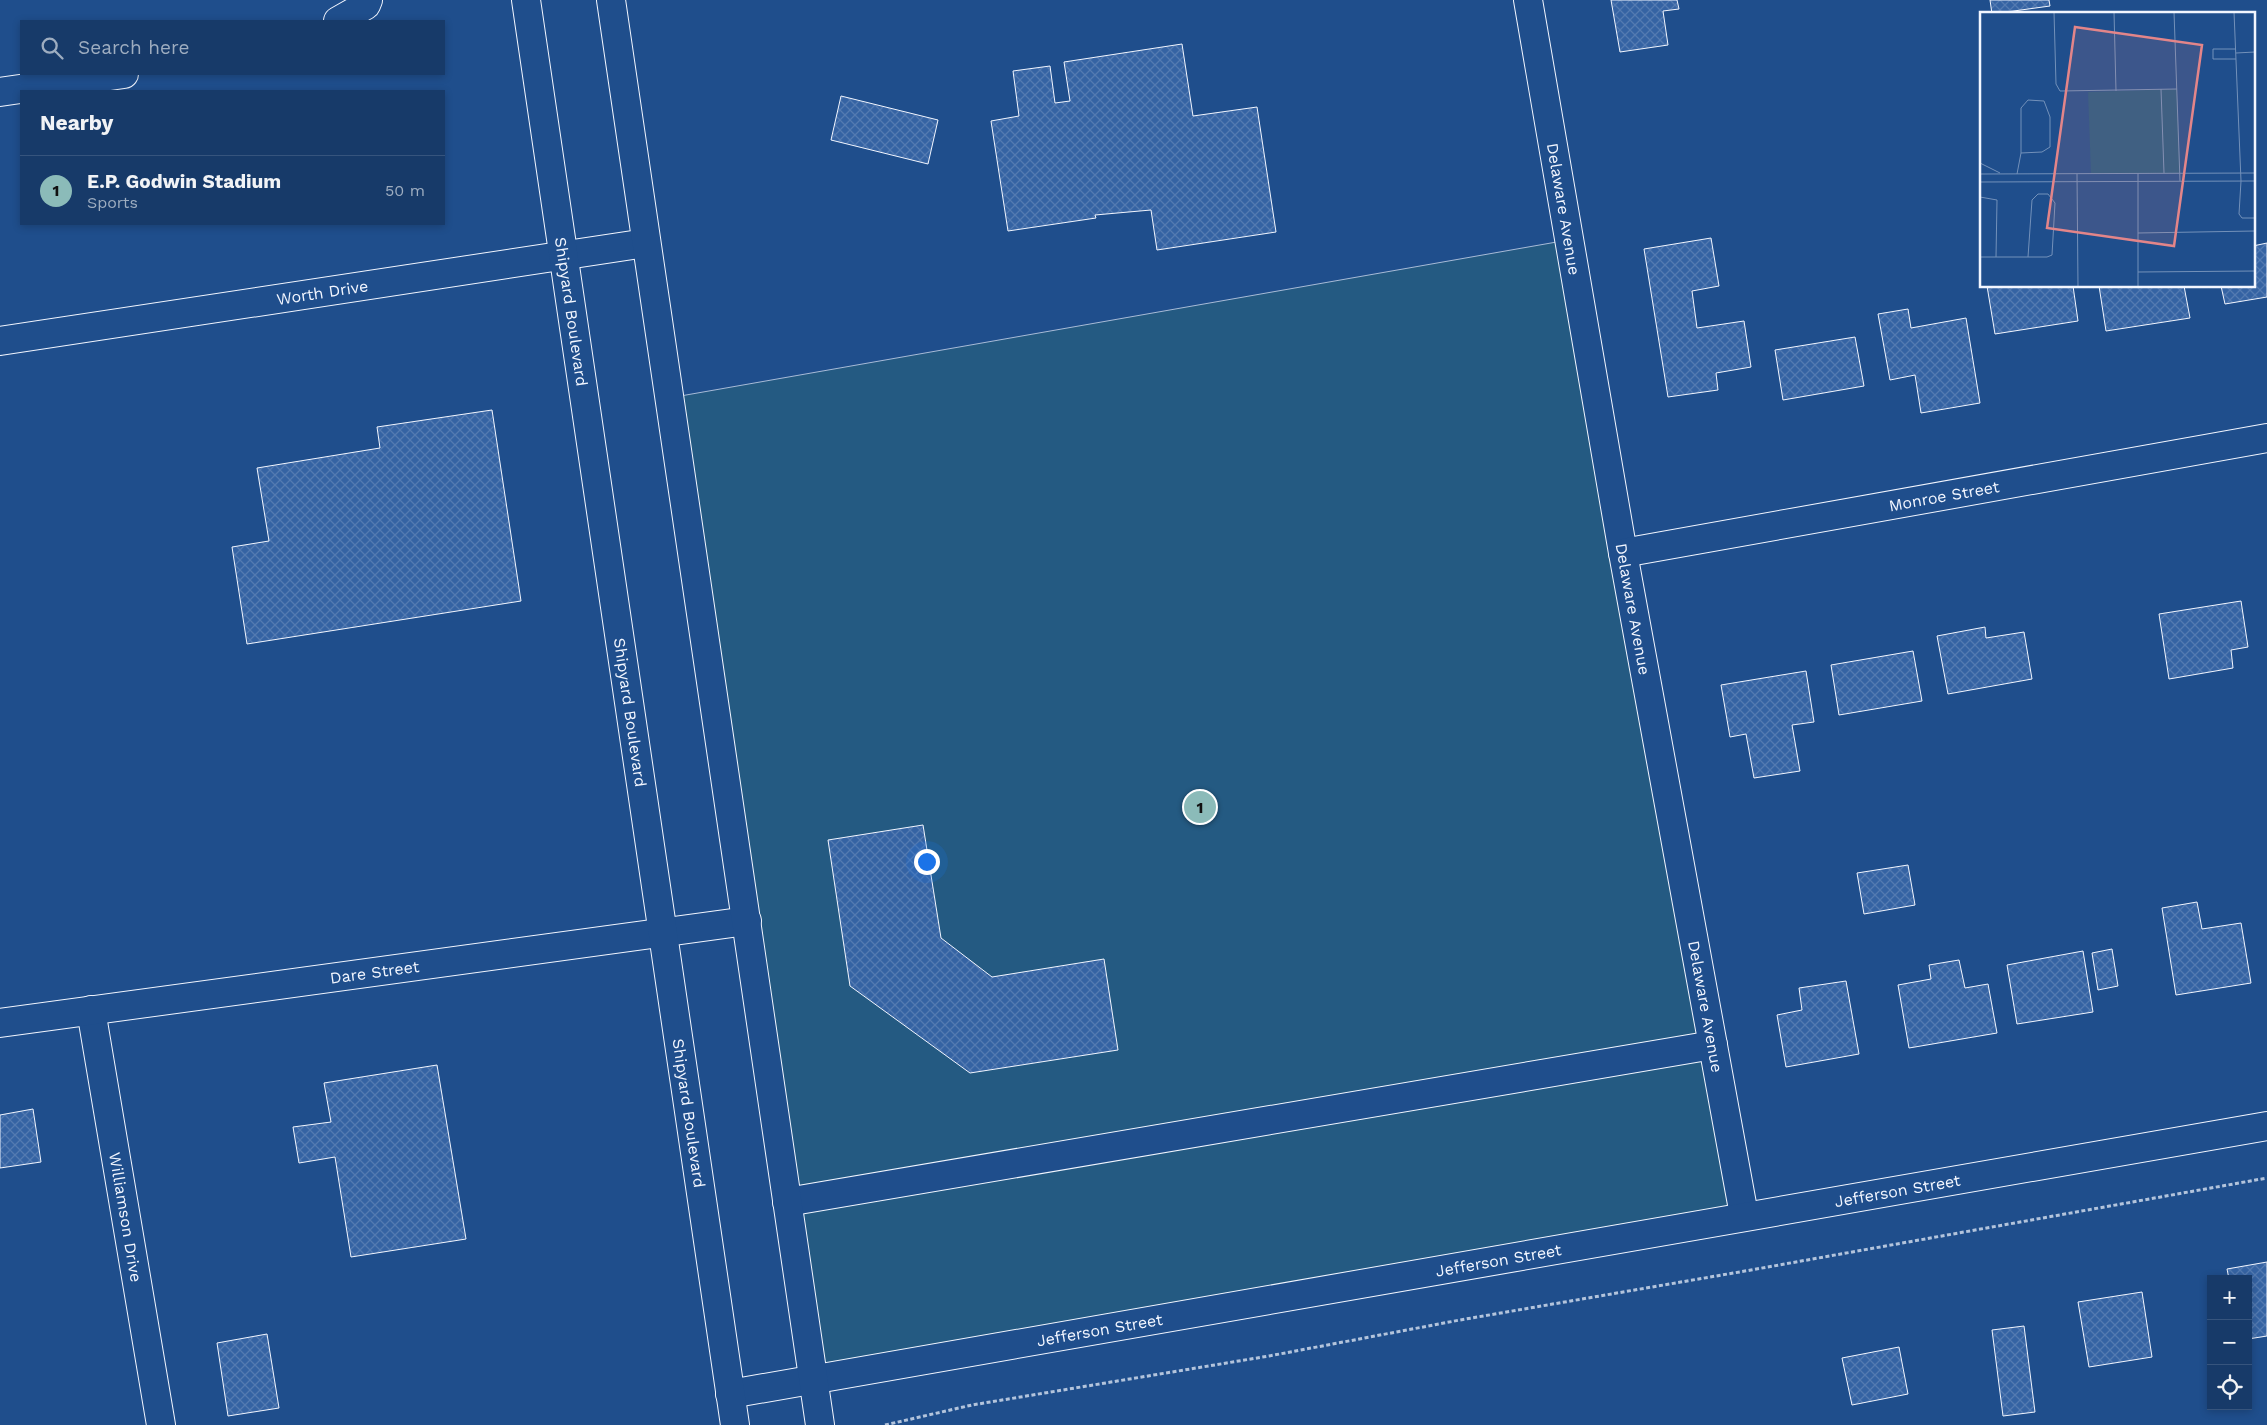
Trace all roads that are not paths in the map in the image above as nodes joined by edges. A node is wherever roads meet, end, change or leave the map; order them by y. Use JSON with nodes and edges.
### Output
{"nodes":[{"id":1,"x":368,"y":0,"type":"edge"},
{"id":2,"x":526,"y":0,"type":"edge"},
{"id":3,"x":611,"y":0,"type":"edge"},
{"id":4,"x":1528,"y":0,"type":"edge"},
{"id":5,"x":340,"y":20,"type":"edge"},
{"id":6,"x":117,"y":75,"type":"edge"},
{"id":7,"x":0,"y":92,"type":"edge"},
{"id":8,"x":646,"y":243,"type":"junction"},
{"id":9,"x":564,"y":256,"type":"junction"},
{"id":10,"x":0,"y":341,"type":"edge"},
{"id":11,"x":2267,"y":438,"type":"edge"},
{"id":12,"x":1622,"y":553,"type":"junction"},
{"id":13,"x":747,"y":921,"type":"junction"},
{"id":14,"x":661,"y":932,"type":"junction"},
{"id":15,"x":91,"y":1010,"type":"junction"},
{"id":16,"x":0,"y":1023,"type":"edge"},
{"id":17,"x":1713,"y":1045,"type":"junction"},
{"id":18,"x":2267,"y":1126,"type":"edge"},
{"id":19,"x":787,"y":1202,"type":"junction"},
{"id":20,"x":1744,"y":1215,"type":"junction"},
{"id":21,"x":813,"y":1380,"type":"junction"},
{"id":22,"x":730,"y":1394,"type":"junction"},
{"id":23,"x":161,"y":1425,"type":"edge"},
{"id":24,"x":735,"y":1425,"type":"edge"},
{"id":25,"x":820,"y":1425,"type":"edge"}],
"edges":[{"from":1,"to":5,"type":"street"},
{"from":2,"to":9,"type":"street","name":"Shipyard Boulevard"},
{"from":3,"to":8,"type":"street"},
{"from":4,"to":12,"type":"street","name":"Delaware Avenue"},
{"from":6,"to":7,"type":"street"},
{"from":8,"to":9,"type":"street","name":"Worth Drive"},
{"from":8,"to":13,"type":"street"},
{"from":9,"to":10,"type":"street","name":"Worth Drive"},
{"from":9,"to":14,"type":"street","name":"Shipyard Boulevard"},
{"from":11,"to":12,"type":"street","name":"Monroe Street"},
{"from":12,"to":17,"type":"street","name":"Delaware Avenue"},
{"from":13,"to":14,"type":"street","name":"Dare Street"},
{"from":13,"to":19,"type":"street"},
{"from":14,"to":15,"type":"street","name":"Dare Street"},
{"from":14,"to":22,"type":"street","name":"Shipyard Boulevard"},
{"from":15,"to":16,"type":"street","name":"Dare Street"},
{"from":15,"to":23,"type":"street","name":"Williamson Drive"},
{"from":17,"to":19,"type":"street"},
{"from":17,"to":20,"type":"street","name":"Delaware Avenue"},
{"from":18,"to":20,"type":"street","name":"Jefferson Street"},
{"from":19,"to":21,"type":"street"},
{"from":20,"to":21,"type":"street","name":"Jefferson Street"},
{"from":21,"to":22,"type":"street","name":"Jefferson Street"},
{"from":21,"to":25,"type":"street"},
{"from":22,"to":24,"type":"street","name":"Shipyard Boulevard"}]}
